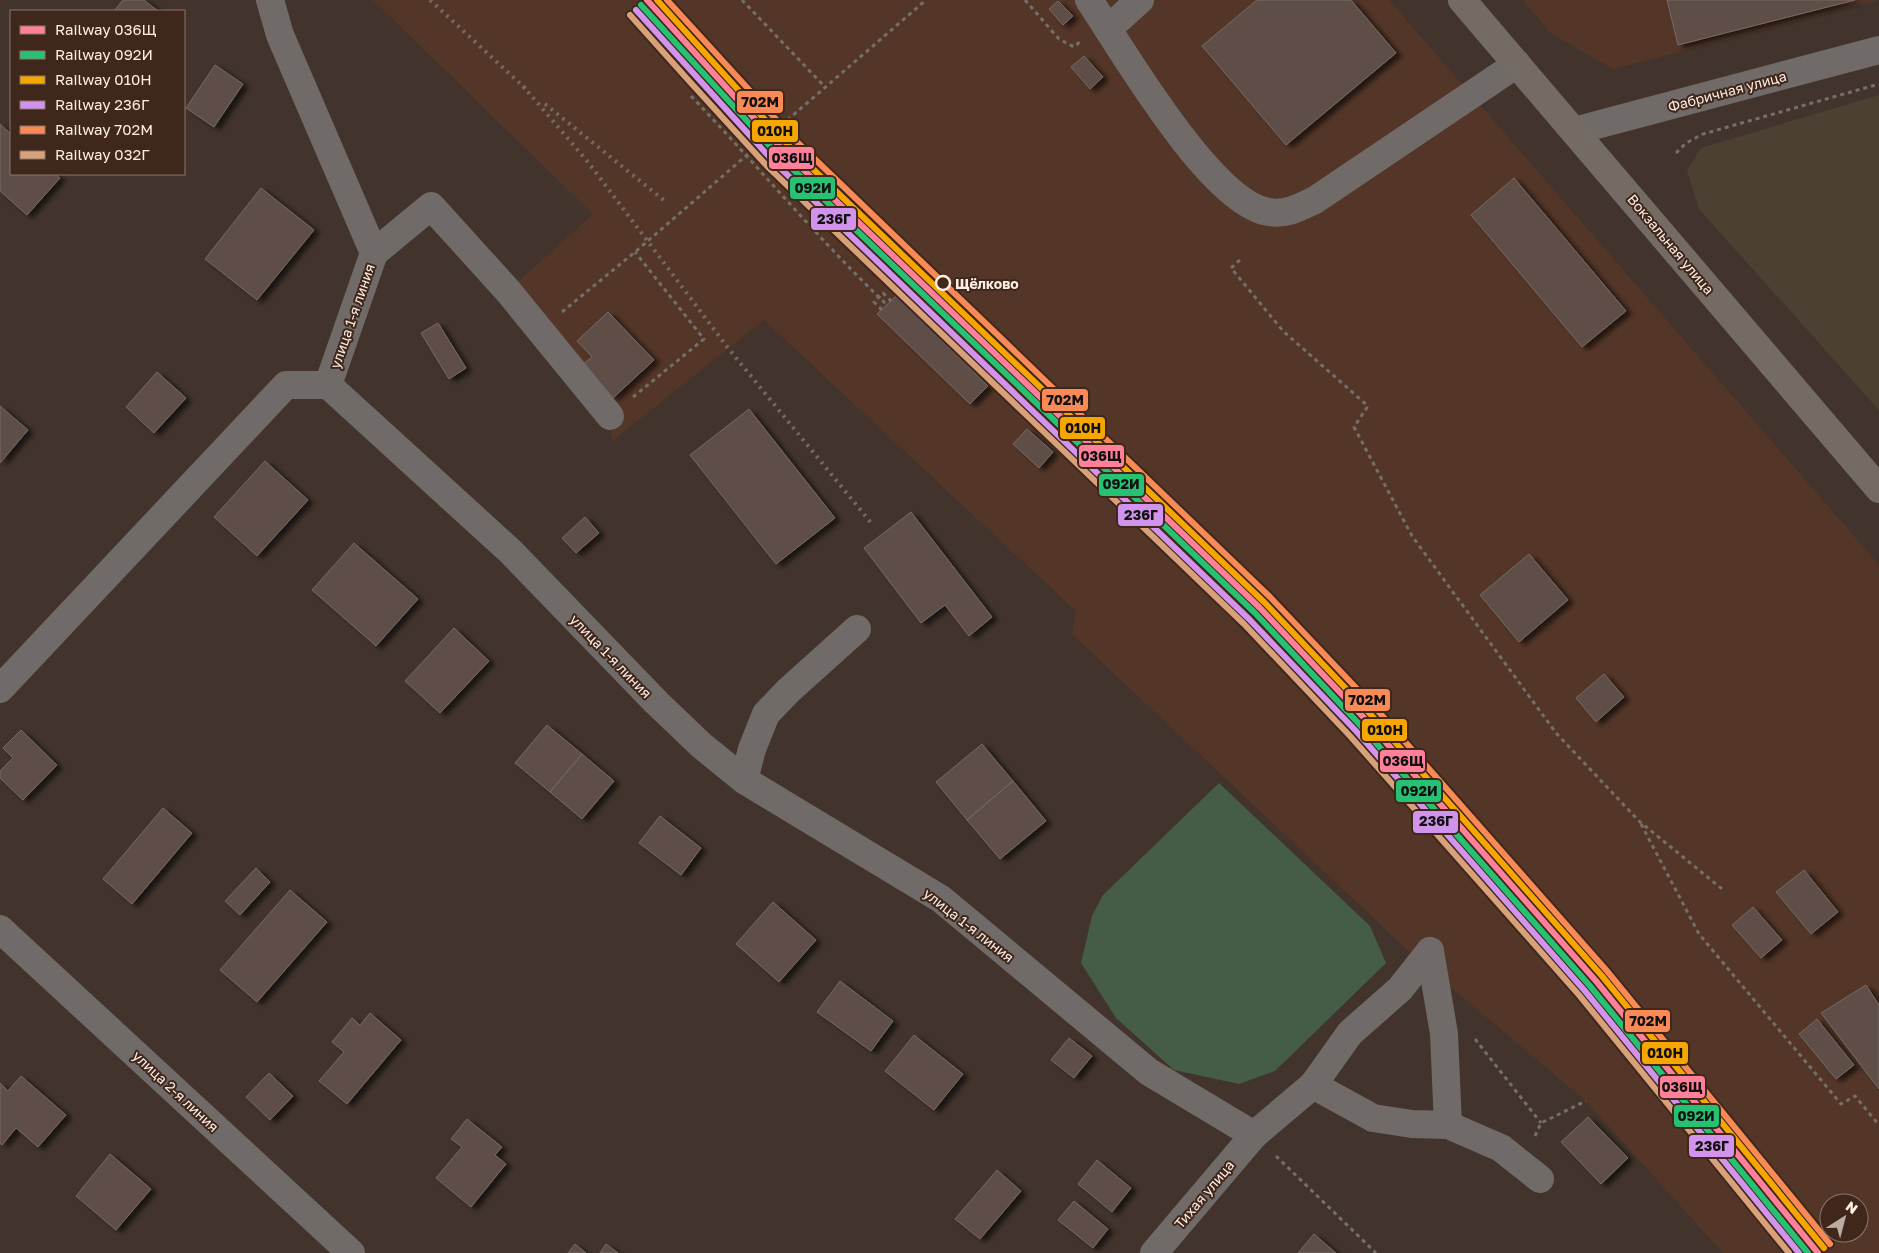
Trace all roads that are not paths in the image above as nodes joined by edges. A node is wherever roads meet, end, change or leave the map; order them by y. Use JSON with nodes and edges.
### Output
{"nodes":[{"id":1,"x":270,"y":0,"type":"edge"},
{"id":2,"x":1089,"y":0,"type":"edge"},
{"id":3,"x":1140,"y":0,"type":"edge"},
{"id":4,"x":1462,"y":0,"type":"edge"},
{"id":5,"x":1108,"y":29,"type":"junction"},
{"id":6,"x":1879,"y":50,"type":"edge"},
{"id":7,"x":1517,"y":64,"type":"junction"},
{"id":8,"x":1574,"y":131,"type":"junction"},
{"id":9,"x":374,"y":253,"type":"junction"},
{"id":10,"x":328,"y":385,"type":"junction"},
{"id":11,"x":610,"y":416,"type":"road end"},
{"id":12,"x":1879,"y":489,"type":"edge"},
{"id":13,"x":857,"y":629,"type":"dead end"},
{"id":14,"x":0,"y":689,"type":"edge"},
{"id":15,"x":744,"y":780,"type":"junction"},
{"id":16,"x":0,"y":929,"type":"edge"},
{"id":17,"x":1313,"y":1085,"type":"junction"},
{"id":18,"x":1448,"y":1125,"type":"junction"},
{"id":19,"x":1254,"y":1135,"type":"junction"},
{"id":20,"x":1540,"y":1179,"type":"road end"},
{"id":21,"x":351,"y":1253,"type":"edge"},
{"id":22,"x":1154,"y":1253,"type":"edge"}],
"edges":[{"from":1,"to":9,"type":"street","name":"улица 1-я линия"},
{"from":2,"to":5,"type":"street"},
{"from":3,"to":5,"type":"street"},
{"from":4,"to":7,"type":"main road","name":"Вокзальная улица"},
{"from":5,"to":7,"type":"street"},
{"from":6,"to":8,"type":"street","name":"Фабричная улица"},
{"from":7,"to":8,"type":"main road","name":"Вокзальная улица"},
{"from":8,"to":12,"type":"main road","name":"Вокзальная улица"},
{"from":9,"to":10,"type":"street","name":"улица 1-я линия"},
{"from":9,"to":11,"type":"street"},
{"from":10,"to":14,"type":"street"},
{"from":10,"to":15,"type":"street","name":"улица 1-я линия"},
{"from":13,"to":15,"type":"street"},
{"from":15,"to":19,"type":"street","name":"улица 1-я линия"},
{"from":16,"to":21,"type":"street","name":"улица 2-я линия"},
{"from":17,"to":18,"type":"street"},
{"from":17,"to":18,"type":"street","name":"Тихая улица"},
{"from":17,"to":19,"type":"street","name":"Тихая улица"},
{"from":18,"to":20,"type":"street"},
{"from":19,"to":22,"type":"street","name":"Тихая улица"}]}
